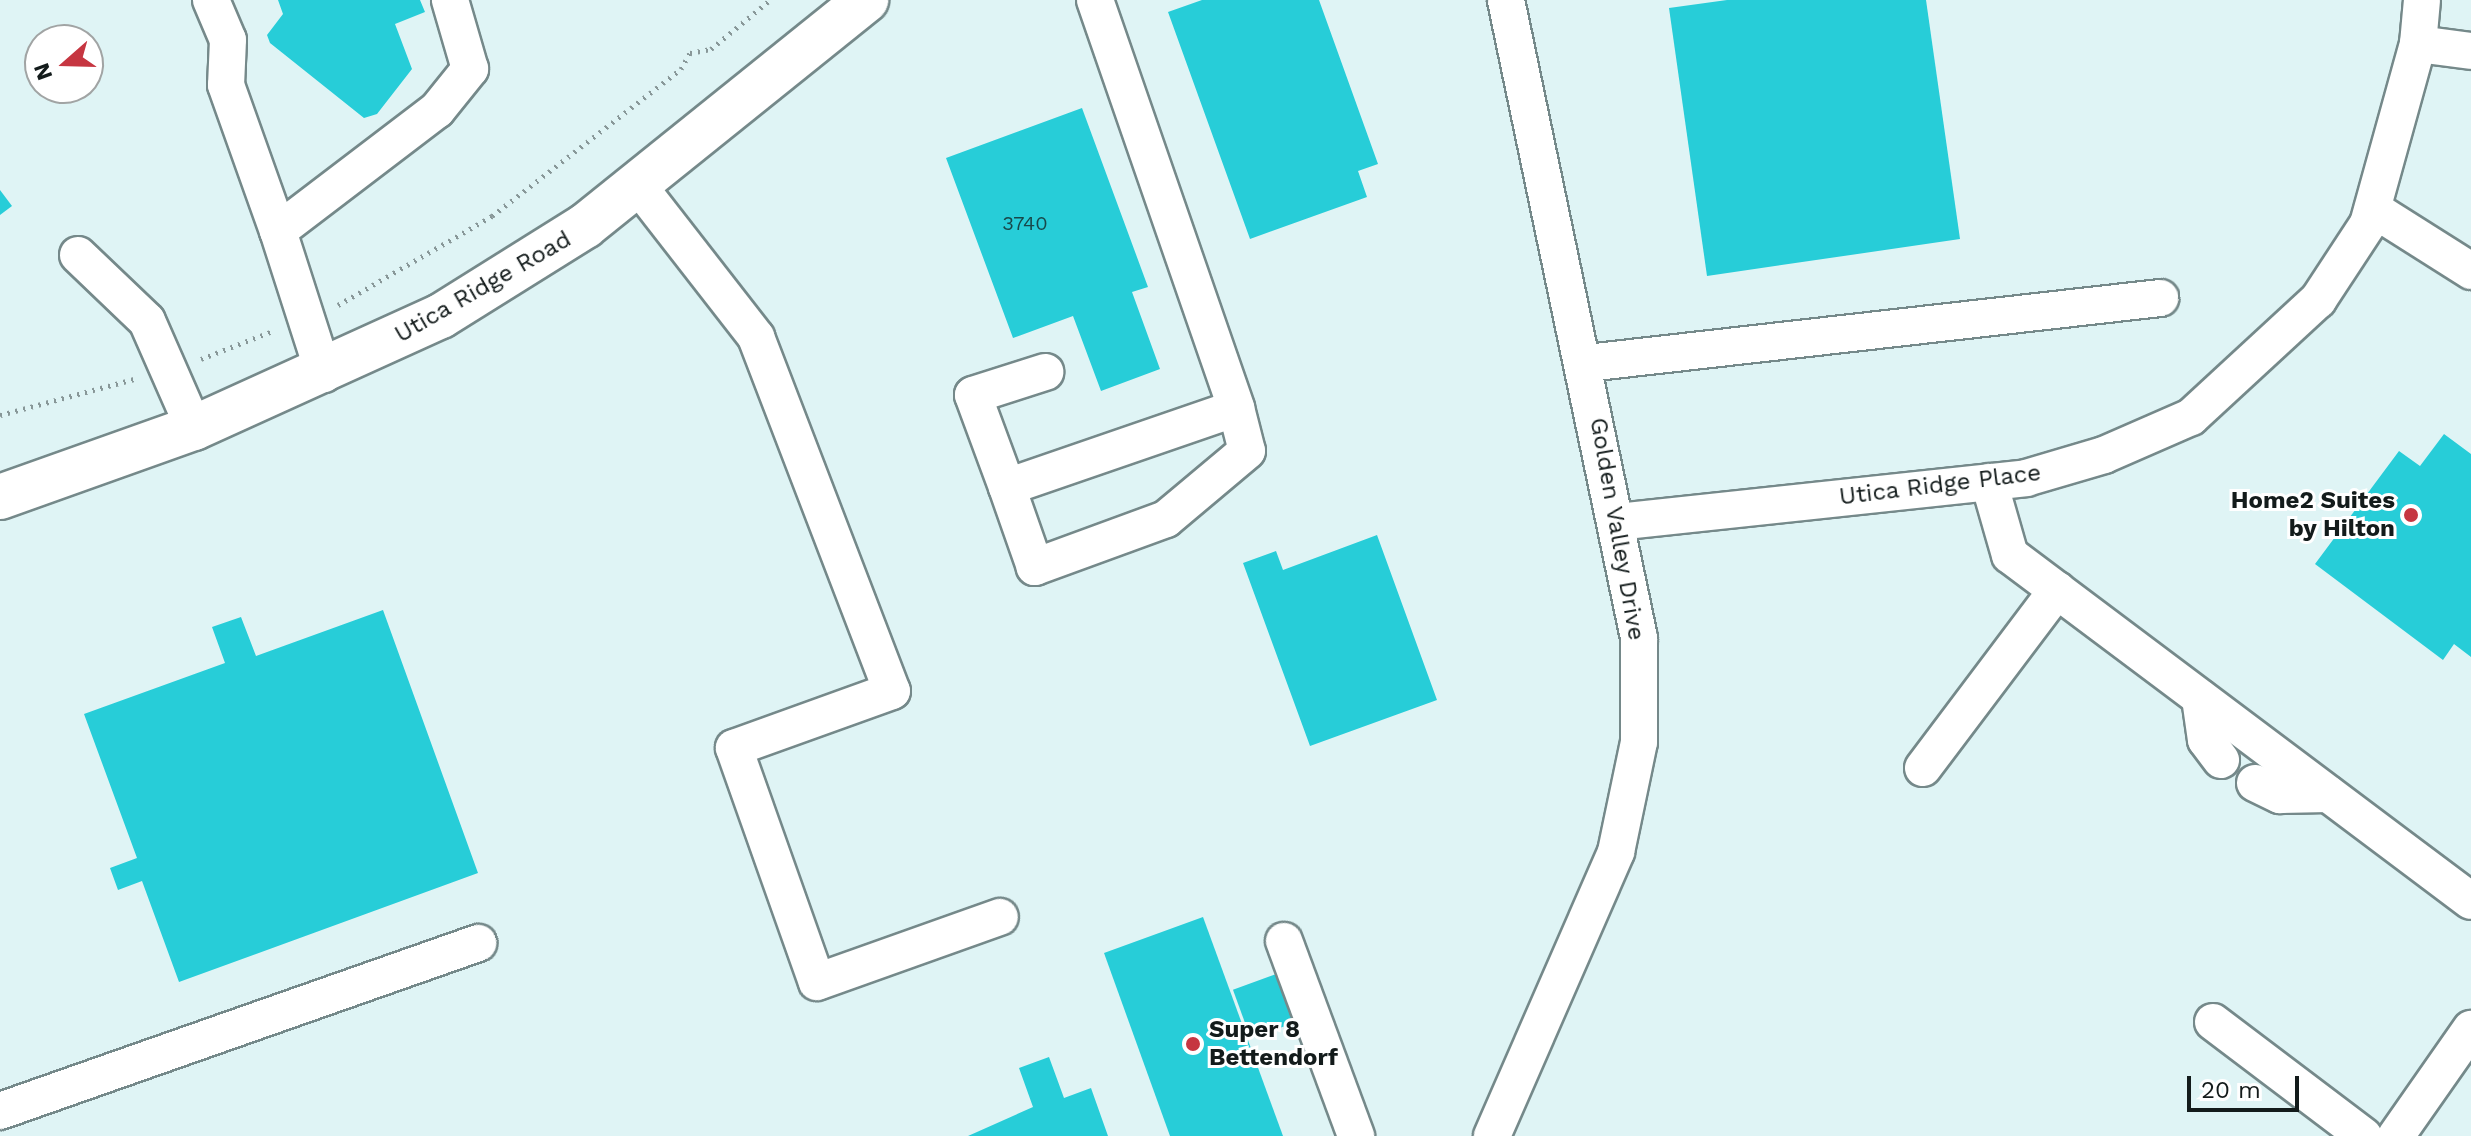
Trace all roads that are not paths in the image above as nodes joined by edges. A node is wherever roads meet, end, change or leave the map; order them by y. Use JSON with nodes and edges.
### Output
{"nodes":[{"id":1,"x":211,"y":0,"type":"edge"},
{"id":2,"x":450,"y":0,"type":"edge"},
{"id":3,"x":1095,"y":0,"type":"edge"},
{"id":4,"x":1506,"y":0,"type":"edge"},
{"id":5,"x":2422,"y":0,"type":"edge"},
{"id":6,"x":845,"y":7,"type":"edge"},
{"id":7,"x":2418,"y":44,"type":"junction"},
{"id":8,"x":2471,"y":51,"type":"edge"},
{"id":9,"x":637,"y":184,"type":"junction"},
{"id":10,"x":2373,"y":209,"type":"junction"},
{"id":11,"x":278,"y":231,"type":"junction"},
{"id":12,"x":78,"y":255,"type":"dead end"},
{"id":13,"x":2471,"y":271,"type":"edge"},
{"id":14,"x":2160,"y":298,"type":"dead end"},
{"id":15,"x":1587,"y":363,"type":"junction"},
{"id":16,"x":1045,"y":372,"type":"dead end"},
{"id":17,"x":324,"y":374,"type":"junction"},
{"id":18,"x":1236,"y":408,"type":"junction"},
{"id":19,"x":194,"y":428,"type":"junction"},
{"id":20,"x":1989,"y":482,"type":"junction"},
{"id":21,"x":1007,"y":487,"type":"junction"},
{"id":22,"x":0,"y":497,"type":"edge"},
{"id":23,"x":1617,"y":522,"type":"junction"},
{"id":24,"x":2057,"y":590,"type":"junction"},
{"id":25,"x":2200,"y":698,"type":"junction"},
{"id":26,"x":2221,"y":760,"type":"dead end"},
{"id":27,"x":1923,"y":768,"type":"dead end"},
{"id":28,"x":2255,"y":783,"type":"dead end"},
{"id":29,"x":2328,"y":794,"type":"junction"},
{"id":30,"x":2471,"y":901,"type":"edge"},
{"id":31,"x":1000,"y":917,"type":"dead end"},
{"id":32,"x":1284,"y":941,"type":"dead end"},
{"id":33,"x":478,"y":943,"type":"dead end"},
{"id":34,"x":2213,"y":1022,"type":"dead end"},
{"id":35,"x":2471,"y":1029,"type":"edge"},
{"id":36,"x":0,"y":1111,"type":"edge"},
{"id":37,"x":1356,"y":1136,"type":"edge"},
{"id":38,"x":1492,"y":1136,"type":"edge"},
{"id":39,"x":2364,"y":1136,"type":"edge"},
{"id":40,"x":2396,"y":1136,"type":"edge"}],
"edges":[{"from":1,"to":11,"type":"street"},
{"from":2,"to":11,"type":"street"},
{"from":3,"to":18,"type":"street"},
{"from":4,"to":15,"type":"street","name":"Golden Valley Drive"},
{"from":5,"to":7,"type":"street","name":"Utica Ridge Place"},
{"from":6,"to":9,"type":"main road","name":"Utica Ridge Road"},
{"from":7,"to":8,"type":"street"},
{"from":7,"to":10,"type":"street","name":"Utica Ridge Place"},
{"from":9,"to":17,"type":"main road","name":"Utica Ridge Road"},
{"from":9,"to":31,"type":"street"},
{"from":10,"to":13,"type":"street"},
{"from":10,"to":20,"type":"street","name":"Utica Ridge Place"},
{"from":11,"to":17,"type":"street"},
{"from":12,"to":19,"type":"street"},
{"from":14,"to":15,"type":"street"},
{"from":15,"to":23,"type":"street","name":"Golden Valley Drive"},
{"from":16,"to":21,"type":"street"},
{"from":17,"to":19,"type":"main road","name":"Utica Ridge Road"},
{"from":18,"to":21,"type":"street"},
{"from":18,"to":21,"type":"street"},
{"from":19,"to":22,"type":"main road","name":"Utica Ridge Road"},
{"from":20,"to":23,"type":"street","name":"Utica Ridge Place"},
{"from":20,"to":24,"type":"street"},
{"from":23,"to":38,"type":"street","name":"Golden Valley Drive"},
{"from":24,"to":25,"type":"street"},
{"from":24,"to":27,"type":"street"},
{"from":25,"to":26,"type":"street"},
{"from":25,"to":29,"type":"street"},
{"from":28,"to":29,"type":"street"},
{"from":29,"to":30,"type":"street"},
{"from":32,"to":37,"type":"street"},
{"from":33,"to":36,"type":"street"},
{"from":34,"to":39,"type":"street"},
{"from":35,"to":40,"type":"street"}]}
